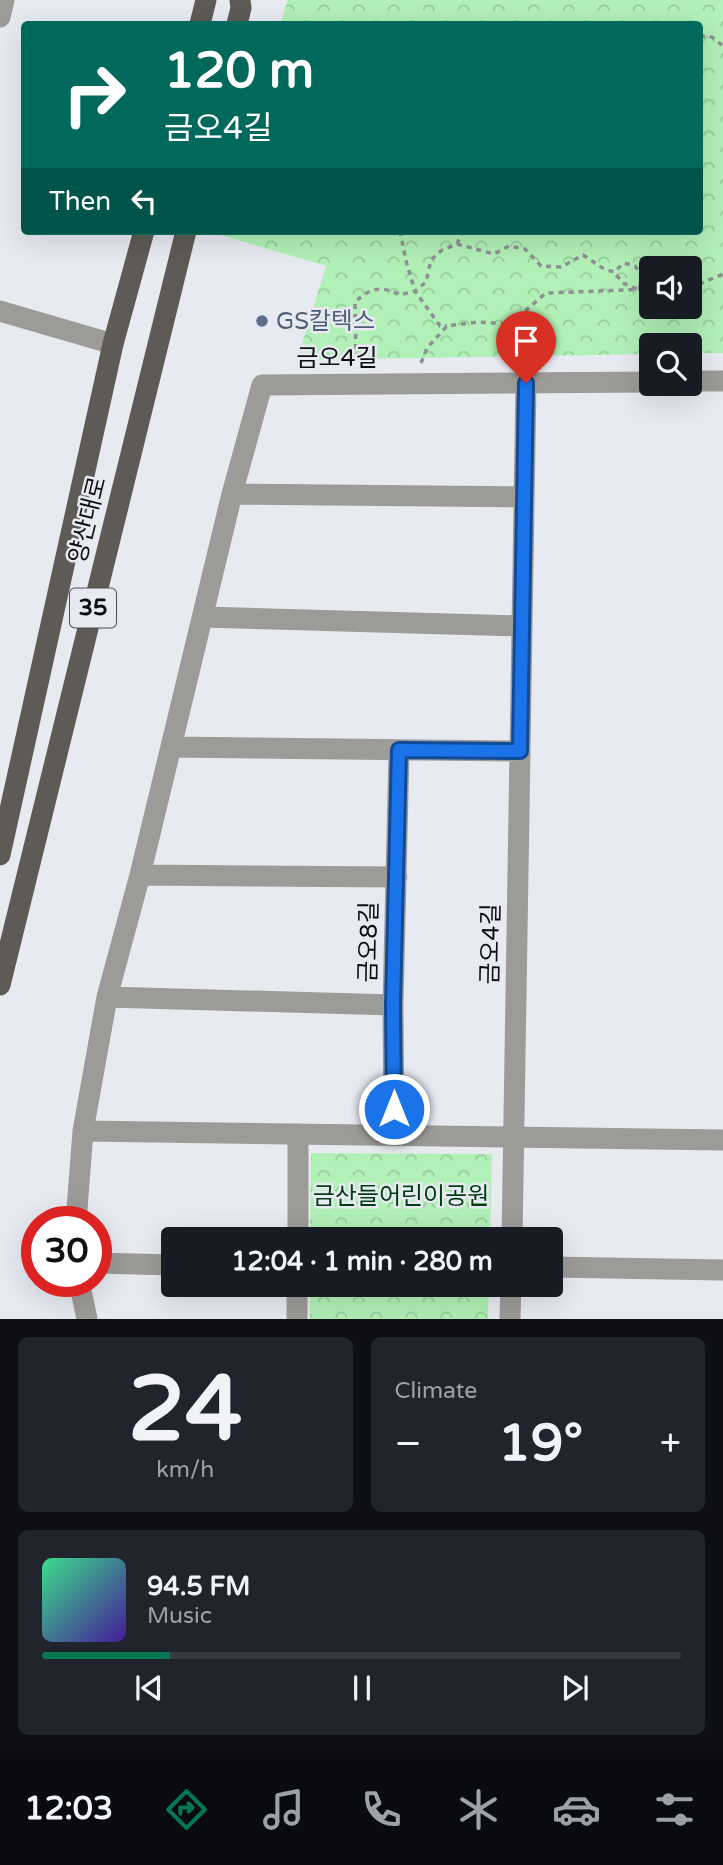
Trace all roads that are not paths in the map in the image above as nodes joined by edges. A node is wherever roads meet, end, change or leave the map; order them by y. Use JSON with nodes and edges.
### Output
{"nodes":[{"id":1,"x":4,"y":0,"type":"edge"},
{"id":2,"x":206,"y":0,"type":"edge"},
{"id":3,"x":240,"y":0,"type":"edge"},
{"id":4,"x":0,"y":17,"type":"edge"},
{"id":5,"x":201,"y":21,"type":"edge"},
{"id":6,"x":238,"y":21,"type":"edge"},
{"id":7,"x":143,"y":235,"type":"edge"},
{"id":8,"x":185,"y":235,"type":"edge"},
{"id":9,"x":0,"y":311,"type":"edge"},
{"id":10,"x":113,"y":344,"type":"junction"},
{"id":11,"x":702,"y":381,"type":"edge"},
{"id":12,"x":723,"y":381,"type":"edge"},
{"id":13,"x":639,"y":382,"type":"edge"},
{"id":14,"x":526,"y":383,"type":"junction"},
{"id":15,"x":232,"y":494,"type":"junction"},
{"id":16,"x":524,"y":497,"type":"junction"},
{"id":17,"x":202,"y":617,"type":"junction"},
{"id":18,"x":522,"y":626,"type":"junction"},
{"id":19,"x":171,"y":747,"type":"junction"},
{"id":20,"x":399,"y":750,"type":"junction"},
{"id":21,"x":520,"y":751,"type":"junction"},
{"id":22,"x":0,"y":855,"type":"edge"},
{"id":23,"x":140,"y":875,"type":"junction"},
{"id":24,"x":397,"y":877,"type":"junction"},
{"id":25,"x":0,"y":985,"type":"edge"},
{"id":26,"x":107,"y":997,"type":"junction"},
{"id":27,"x":393,"y":1005,"type":"junction"},
{"id":28,"x":83,"y":1130,"type":"junction"},
{"id":29,"x":298,"y":1134,"type":"junction"},
{"id":30,"x":394,"y":1135,"type":"junction"},
{"id":31,"x":514,"y":1137,"type":"junction"},
{"id":32,"x":723,"y":1140,"type":"edge"},
{"id":33,"x":77,"y":1206,"type":"edge"},
{"id":34,"x":298,"y":1227,"type":"edge"},
{"id":35,"x":512,"y":1227,"type":"edge"},
{"id":36,"x":112,"y":1263,"type":"edge"},
{"id":37,"x":161,"y":1265,"type":"edge"},
{"id":38,"x":563,"y":1266,"type":"edge"},
{"id":39,"x":723,"y":1270,"type":"edge"},
{"id":40,"x":82,"y":1297,"type":"edge"},
{"id":41,"x":298,"y":1297,"type":"edge"},
{"id":42,"x":511,"y":1297,"type":"edge"},
{"id":43,"x":86,"y":1319,"type":"edge"},
{"id":44,"x":297,"y":1319,"type":"edge"},
{"id":45,"x":510,"y":1319,"type":"edge"}],
"edges":[{"from":1,"to":4,"type":"street"},
{"from":2,"to":5,"type":"main road"},
{"from":3,"to":6,"type":"main road"},
{"from":7,"to":10,"type":"main road","name":"양산대로","number":"35"},
{"from":8,"to":25,"type":"main road","name":"양산대로","number":"35"},
{"from":9,"to":10,"type":"street"},
{"from":10,"to":22,"type":"main road","name":"양산대로","number":"35"},
{"from":11,"to":12,"type":"street"},
{"from":13,"to":14,"type":"street","name":"금오4길"},
{"from":14,"to":15,"type":"street","name":"금오4길"},
{"from":14,"to":16,"type":"street","name":"금오4길"},
{"from":15,"to":16,"type":"street"},
{"from":15,"to":17,"type":"street","name":"금오4길"},
{"from":16,"to":18,"type":"street","name":"금오4길"},
{"from":17,"to":18,"type":"street"},
{"from":17,"to":19,"type":"street","name":"금오4길"},
{"from":18,"to":21,"type":"street","name":"금오4길"},
{"from":19,"to":20,"type":"street"},
{"from":19,"to":23,"type":"street","name":"금오4길"},
{"from":20,"to":21,"type":"street"},
{"from":20,"to":24,"type":"street","name":"금오8길"},
{"from":21,"to":31,"type":"street","name":"금오4길"},
{"from":23,"to":24,"type":"street"},
{"from":23,"to":26,"type":"street","name":"금오4길"},
{"from":24,"to":27,"type":"street","name":"금오8길"},
{"from":26,"to":27,"type":"street"},
{"from":26,"to":28,"type":"street","name":"금오4길"},
{"from":27,"to":30,"type":"street","name":"금오8길"},
{"from":28,"to":29,"type":"street"},
{"from":28,"to":33,"type":"street","name":"금오4길"},
{"from":29,"to":30,"type":"street"},
{"from":29,"to":34,"type":"street"},
{"from":30,"to":31,"type":"street"},
{"from":31,"to":32,"type":"street"},
{"from":31,"to":35,"type":"street"},
{"from":36,"to":37,"type":"street"},
{"from":38,"to":39,"type":"street"},
{"from":40,"to":43,"type":"street"},
{"from":41,"to":44,"type":"street"},
{"from":42,"to":45,"type":"street"}]}
